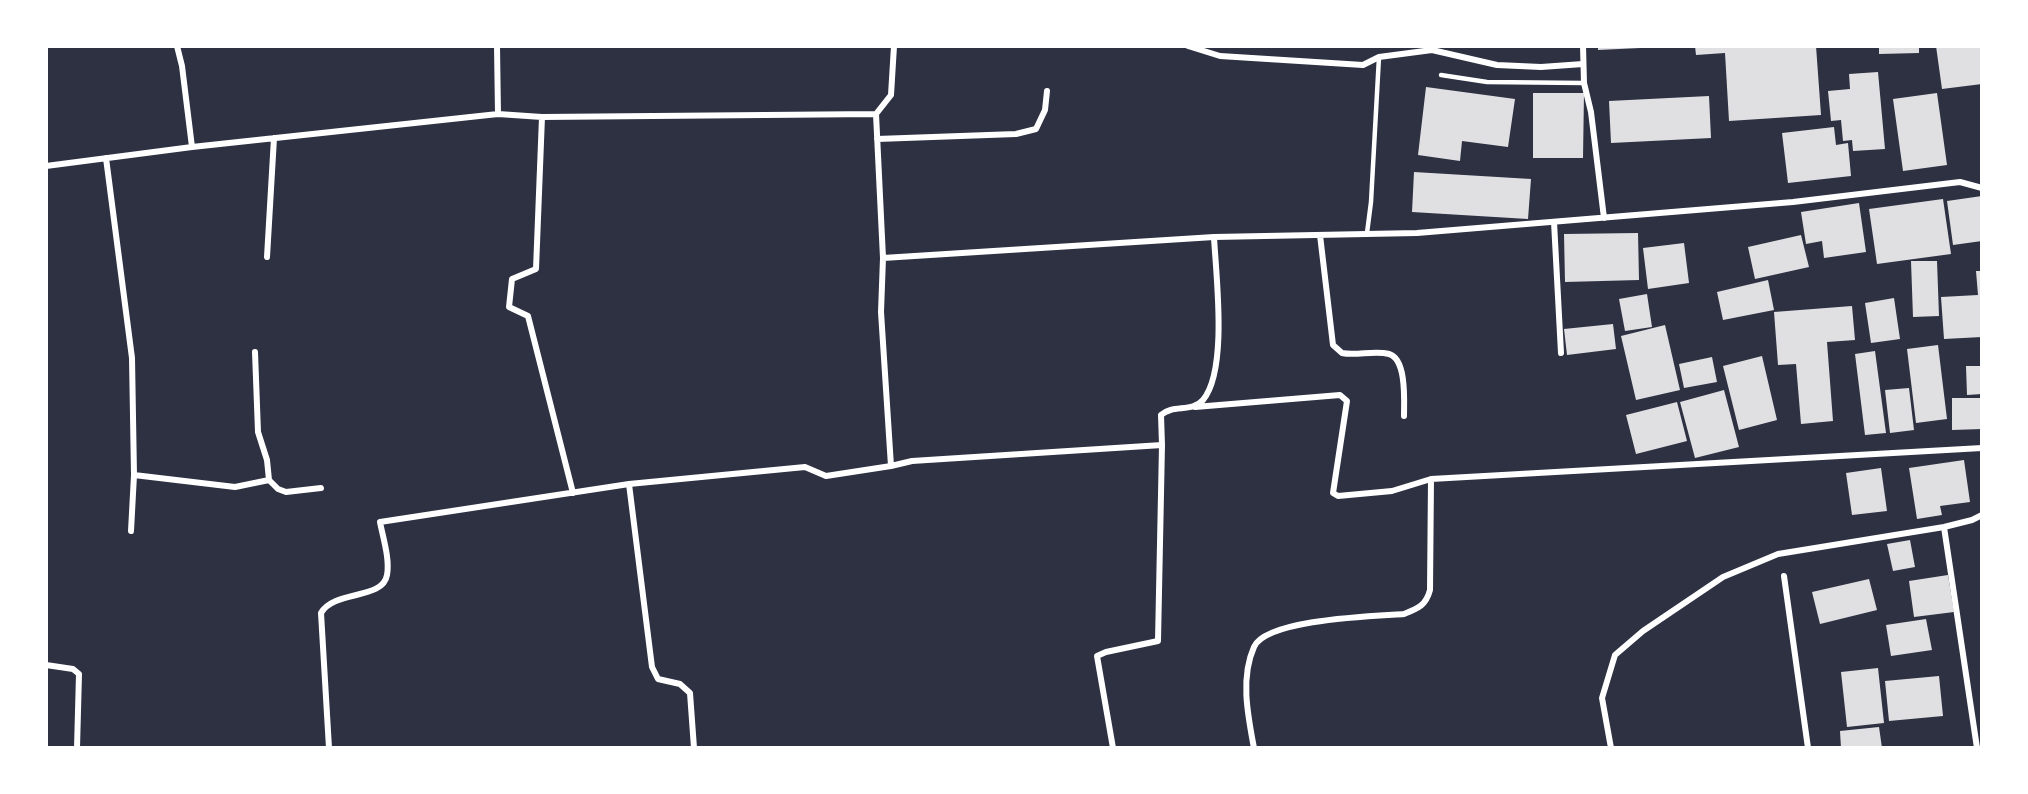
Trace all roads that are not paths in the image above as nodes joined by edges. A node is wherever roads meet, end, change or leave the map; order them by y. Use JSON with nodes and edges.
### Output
{"nodes":[{"id":1,"x":177,"y":46,"type":"edge"},
{"id":2,"x":497,"y":46,"type":"edge"},
{"id":3,"x":894,"y":46,"type":"edge"},
{"id":4,"x":1188,"y":46,"type":"edge"},
{"id":5,"x":1583,"y":46,"type":"edge"},
{"id":6,"x":1379,"y":57,"type":"junction"},
{"id":7,"x":1583,"y":64,"type":"junction"},
{"id":8,"x":1441,"y":75,"type":"dead end"},
{"id":9,"x":1584,"y":83,"type":"junction"},
{"id":10,"x":1047,"y":91,"type":"dead end"},
{"id":11,"x":498,"y":114,"type":"junction"},
{"id":12,"x":876,"y":114,"type":"junction"},
{"id":13,"x":542,"y":117,"type":"junction"},
{"id":14,"x":274,"y":138,"type":"junction"},
{"id":15,"x":878,"y":139,"type":"junction"},
{"id":16,"x":192,"y":147,"type":"junction"},
{"id":17,"x":106,"y":158,"type":"junction"},
{"id":18,"x":46,"y":166,"type":"edge"},
{"id":19,"x":1982,"y":188,"type":"edge"},
{"id":20,"x":1604,"y":218,"type":"junction"},
{"id":21,"x":1554,"y":222,"type":"junction"},
{"id":22,"x":1366,"y":233,"type":"junction"},
{"id":23,"x":1320,"y":235,"type":"junction"},
{"id":24,"x":1214,"y":237,"type":"junction"},
{"id":25,"x":267,"y":257,"type":"dead end"},
{"id":26,"x":882,"y":258,"type":"junction"},
{"id":27,"x":255,"y":352,"type":"dead end"},
{"id":28,"x":1561,"y":352,"type":"dead end"},
{"id":29,"x":1194,"y":407,"type":"junction"},
{"id":30,"x":1404,"y":416,"type":"dead end"},
{"id":31,"x":1162,"y":445,"type":"junction"},
{"id":32,"x":1982,"y":448,"type":"edge"},
{"id":33,"x":891,"y":466,"type":"junction"},
{"id":34,"x":134,"y":474,"type":"junction"},
{"id":35,"x":1431,"y":478,"type":"junction"},
{"id":36,"x":269,"y":480,"type":"junction"},
{"id":37,"x":629,"y":484,"type":"junction"},
{"id":38,"x":321,"y":488,"type":"dead end"},
{"id":39,"x":573,"y":493,"type":"junction"},
{"id":40,"x":1982,"y":515,"type":"edge"},
{"id":41,"x":1944,"y":527,"type":"junction"},
{"id":42,"x":131,"y":531,"type":"dead end"},
{"id":43,"x":1784,"y":576,"type":"dead end"},
{"id":44,"x":46,"y":665,"type":"edge"},
{"id":45,"x":77,"y":747,"type":"edge"},
{"id":46,"x":329,"y":747,"type":"edge"},
{"id":47,"x":694,"y":747,"type":"edge"},
{"id":48,"x":1113,"y":747,"type":"edge"},
{"id":49,"x":1254,"y":747,"type":"edge"},
{"id":50,"x":1611,"y":747,"type":"edge"},
{"id":51,"x":1808,"y":747,"type":"edge"},
{"id":52,"x":1977,"y":747,"type":"edge"}],
"edges":[{"from":1,"to":16,"type":"street"},
{"from":2,"to":11,"type":"street"},
{"from":3,"to":12,"type":"street"},
{"from":4,"to":6,"type":"street"},
{"from":5,"to":7,"type":"street"},
{"from":6,"to":7,"type":"street"},
{"from":6,"to":22,"type":"lane"},
{"from":7,"to":9,"type":"street"},
{"from":8,"to":9,"type":"lane"},
{"from":9,"to":20,"type":"street"},
{"from":10,"to":15,"type":"street"},
{"from":11,"to":13,"type":"street"},
{"from":11,"to":14,"type":"street"},
{"from":12,"to":13,"type":"street"},
{"from":12,"to":15,"type":"street"},
{"from":13,"to":39,"type":"street"},
{"from":14,"to":16,"type":"street"},
{"from":14,"to":25,"type":"street"},
{"from":15,"to":26,"type":"street"},
{"from":16,"to":17,"type":"street"},
{"from":17,"to":18,"type":"street"},
{"from":17,"to":34,"type":"street"},
{"from":19,"to":20,"type":"street"},
{"from":20,"to":21,"type":"street"},
{"from":21,"to":22,"type":"street"},
{"from":21,"to":28,"type":"street"},
{"from":22,"to":23,"type":"street"},
{"from":23,"to":24,"type":"street"},
{"from":23,"to":30,"type":"street"},
{"from":24,"to":26,"type":"street"},
{"from":24,"to":29,"type":"street"},
{"from":26,"to":33,"type":"street"},
{"from":27,"to":36,"type":"street"},
{"from":29,"to":31,"type":"street"},
{"from":29,"to":35,"type":"street"},
{"from":31,"to":33,"type":"street"},
{"from":31,"to":48,"type":"street"},
{"from":32,"to":35,"type":"street"},
{"from":33,"to":37,"type":"street"},
{"from":34,"to":36,"type":"street"},
{"from":34,"to":42,"type":"street"},
{"from":35,"to":49,"type":"street"},
{"from":36,"to":38,"type":"street"},
{"from":37,"to":39,"type":"street"},
{"from":37,"to":47,"type":"street"},
{"from":39,"to":46,"type":"street"},
{"from":40,"to":41,"type":"street"},
{"from":41,"to":50,"type":"street"},
{"from":41,"to":52,"type":"street"},
{"from":43,"to":51,"type":"street"},
{"from":44,"to":45,"type":"street"}]}
